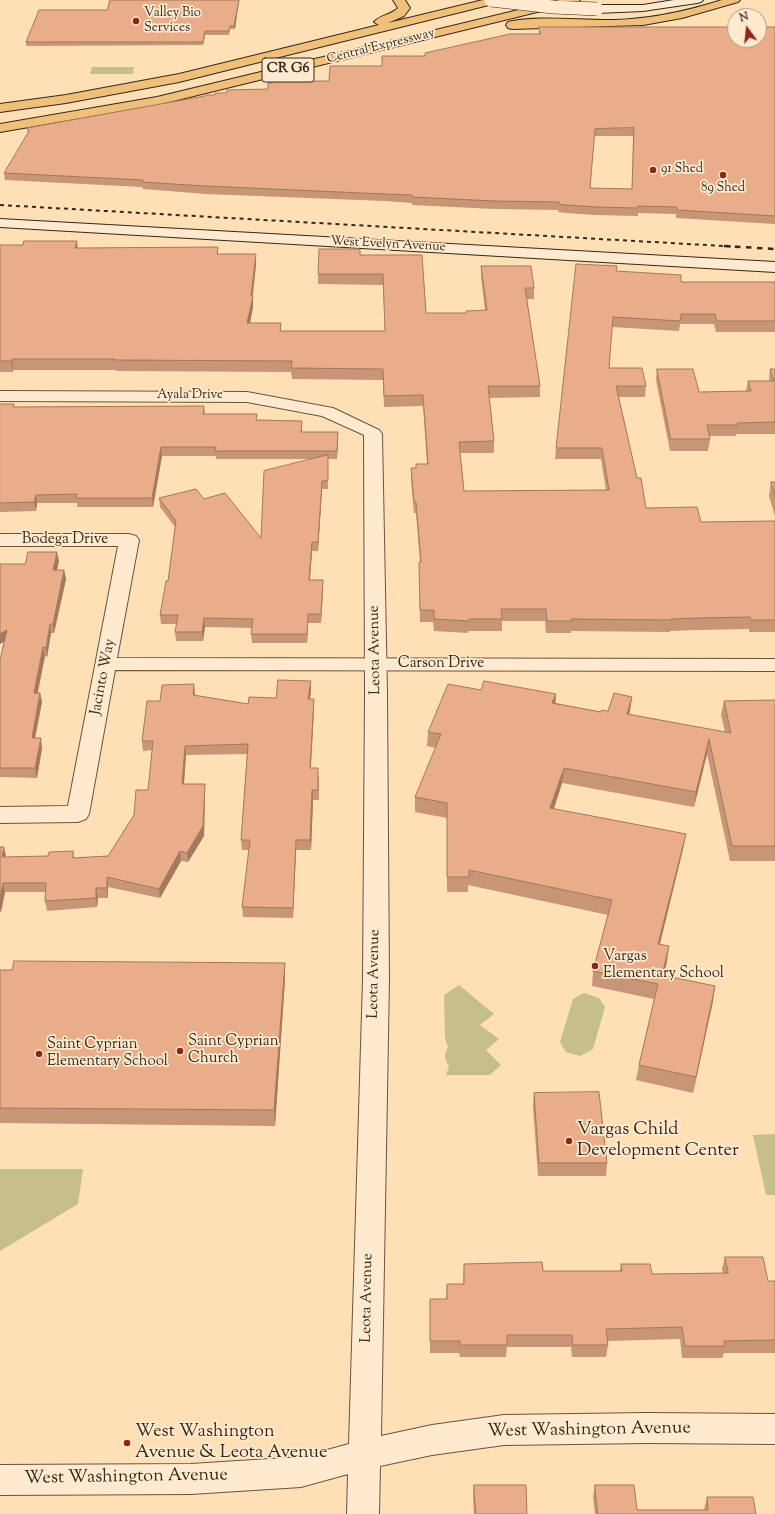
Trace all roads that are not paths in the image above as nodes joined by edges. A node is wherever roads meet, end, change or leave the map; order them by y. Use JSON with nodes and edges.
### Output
{"nodes":[{"id":1,"x":399,"y":0,"type":"edge"},
{"id":2,"x":491,"y":0,"type":"edge"},
{"id":3,"x":497,"y":0,"type":"edge"},
{"id":4,"x":574,"y":0,"type":"edge"},
{"id":5,"x":697,"y":0,"type":"edge"},
{"id":6,"x":734,"y":0,"type":"edge"},
{"id":7,"x":398,"y":43,"type":"junction"},
{"id":8,"x":317,"y":44,"type":"junction"},
{"id":9,"x":0,"y":108,"type":"edge"},
{"id":10,"x":0,"y":128,"type":"edge"},
{"id":11,"x":0,"y":223,"type":"edge"},
{"id":12,"x":775,"y":267,"type":"edge"},
{"id":13,"x":0,"y":396,"type":"edge"},
{"id":14,"x":374,"y":434,"type":"joint"},
{"id":15,"x":0,"y":540,"type":"edge"},
{"id":16,"x":129,"y":540,"type":"joint"},
{"id":17,"x":376,"y":663,"type":"junction"},
{"id":18,"x":106,"y":664,"type":"junction"},
{"id":19,"x":775,"y":665,"type":"edge"},
{"id":20,"x":0,"y":815,"type":"edge"},
{"id":21,"x":775,"y":1429,"type":"edge"},
{"id":22,"x":364,"y":1455,"type":"junction"},
{"id":23,"x":0,"y":1480,"type":"edge"},
{"id":24,"x":363,"y":1514,"type":"edge"}],
"edges":[{"from":1,"to":8,"type":"highway"},
{"from":2,"to":5,"type":"street","bridge":true},
{"from":3,"to":8,"type":"highway","name":"Central Expressway","number":"CR G6"},
{"from":4,"to":7,"type":"highway","name":"Central Expressway","number":"CR G6"},
{"from":6,"to":7,"type":"highway"},
{"from":7,"to":10,"type":"highway","name":"Central Expressway","number":"CR G6"},
{"from":8,"to":9,"type":"highway","name":"Central Expressway","number":"CR G6"},
{"from":11,"to":12,"type":"street","name":"West Evelyn Avenue"},
{"from":13,"to":14,"type":"street","name":"Ayala Drive"},
{"from":14,"to":17,"type":"street","name":"Leota Avenue"},
{"from":15,"to":16,"type":"street","name":"Bodega Drive"},
{"from":16,"to":18,"type":"street","name":"Jacinto Way"},
{"from":17,"to":18,"type":"street","name":"Carson Drive"},
{"from":17,"to":19,"type":"street","name":"Carson Drive"},
{"from":17,"to":22,"type":"street","name":"Leota Avenue"},
{"from":18,"to":20,"type":"street","name":"Jacinto Way"},
{"from":21,"to":22,"type":"street","name":"West Washington Avenue"},
{"from":22,"to":23,"type":"street","name":"West Washington Avenue"},
{"from":22,"to":24,"type":"street","name":"Leota Avenue"}]}
